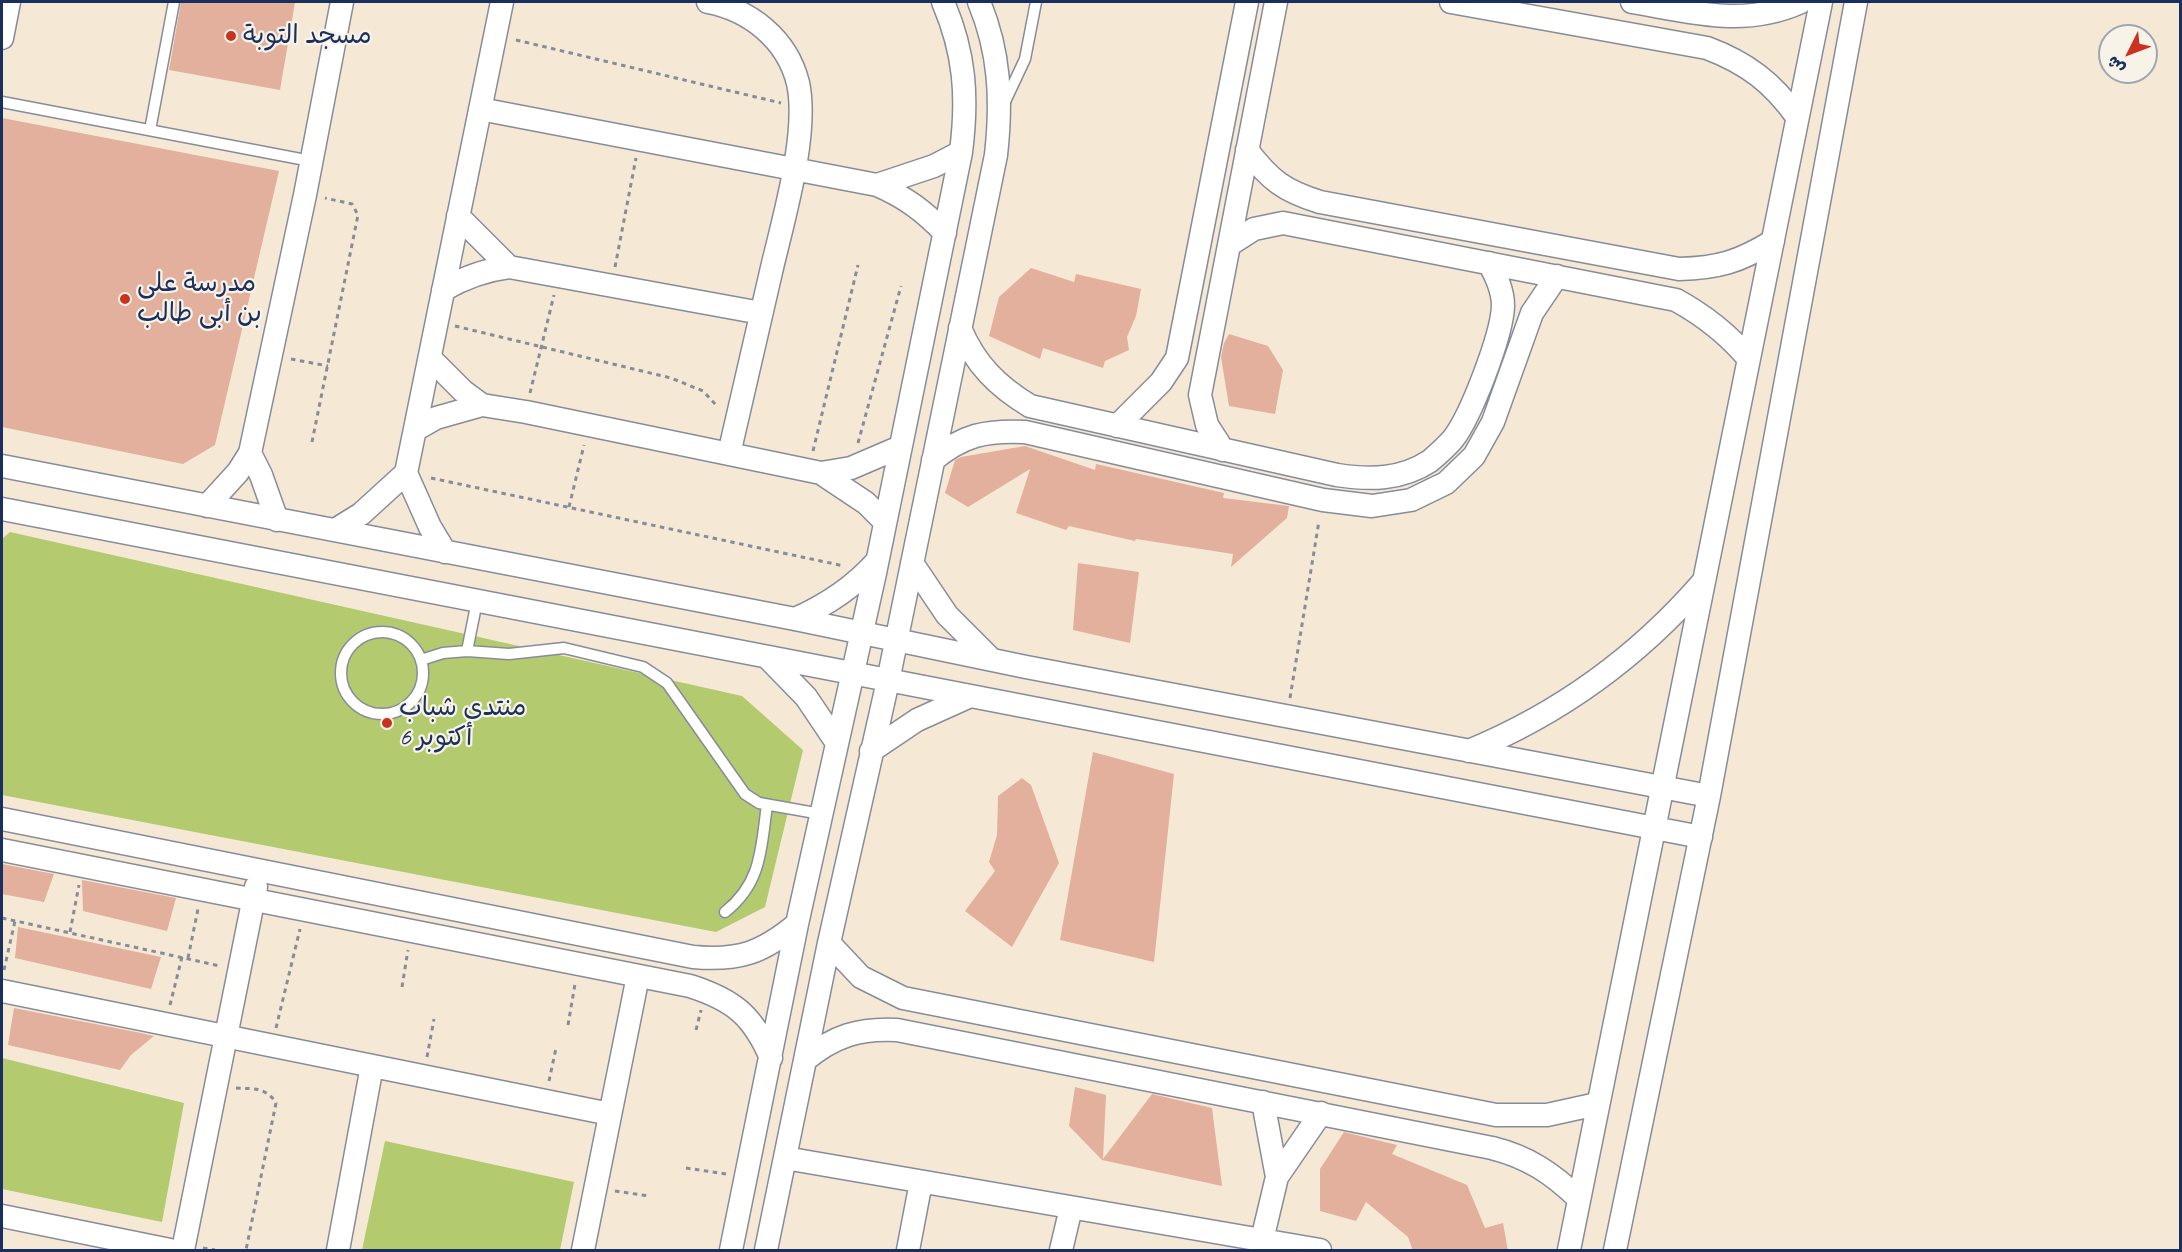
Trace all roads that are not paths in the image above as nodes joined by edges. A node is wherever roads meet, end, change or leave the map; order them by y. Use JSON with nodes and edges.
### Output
{"nodes":[{"id":1,"x":9,"y":2,"type":"edge"},
{"id":2,"x":174,"y":2,"type":"edge"},
{"id":3,"x":342,"y":2,"type":"edge"},
{"id":4,"x":502,"y":2,"type":"edge"},
{"id":5,"x":708,"y":2,"type":"edge"},
{"id":6,"x":943,"y":2,"type":"edge"},
{"id":7,"x":979,"y":2,"type":"edge"},
{"id":8,"x":1036,"y":2,"type":"edge"},
{"id":9,"x":1247,"y":2,"type":"edge"},
{"id":10,"x":1276,"y":2,"type":"edge"},
{"id":11,"x":1451,"y":2,"type":"edge"},
{"id":12,"x":1633,"y":2,"type":"edge"},
{"id":13,"x":1801,"y":2,"type":"edge"},
{"id":14,"x":1821,"y":2,"type":"edge"},
{"id":15,"x":1857,"y":2,"type":"edge"},
{"id":16,"x":1714,"y":16,"type":"junction"},
{"id":17,"x":2,"y":38,"type":"edge"},
{"id":18,"x":1707,"y":48,"type":"junction"},
{"id":19,"x":2,"y":102,"type":"edge"},
{"id":20,"x":480,"y":109,"type":"junction"},
{"id":21,"x":1001,"y":111,"type":"junction"},
{"id":22,"x":1797,"y":117,"type":"junction"},
{"id":23,"x":150,"y":130,"type":"junction"},
{"id":24,"x":1247,"y":150,"type":"junction"},
{"id":25,"x":961,"y":152,"type":"junction"},
{"id":26,"x":311,"y":161,"type":"junction"},
{"id":27,"x":795,"y":168,"type":"junction"},
{"id":28,"x":877,"y":185,"type":"junction"},
{"id":29,"x":1320,"y":202,"type":"junction"},
{"id":30,"x":458,"y":216,"type":"junction"},
{"id":31,"x":1312,"y":227,"type":"junction"},
{"id":32,"x":945,"y":233,"type":"junction"},
{"id":33,"x":1773,"y":241,"type":"junction"},
{"id":34,"x":1229,"y":245,"type":"junction"},
{"id":35,"x":1490,"y":262,"type":"junction"},
{"id":36,"x":509,"y":267,"type":"junction"},
{"id":37,"x":1679,"y":269,"type":"junction"},
{"id":38,"x":1557,"y":276,"type":"junction"},
{"id":39,"x":444,"y":290,"type":"junction"},
{"id":40,"x":1676,"y":300,"type":"junction"},
{"id":41,"x":761,"y":314,"type":"junction"},
{"id":42,"x":960,"y":328,"type":"junction"},
{"id":43,"x":1493,"y":345,"type":"junction"},
{"id":44,"x":1517,"y":355,"type":"junction"},
{"id":45,"x":430,"y":357,"type":"junction"},
{"id":46,"x":1177,"y":358,"type":"junction"},
{"id":47,"x":1749,"y":358,"type":"junction"},
{"id":48,"x":1204,"y":366,"type":"junction"},
{"id":49,"x":482,"y":405,"type":"junction"},
{"id":50,"x":1030,"y":406,"type":"junction"},
{"id":51,"x":1117,"y":426,"type":"junction"},
{"id":52,"x":416,"y":430,"type":"junction"},
{"id":53,"x":1024,"y":432,"type":"junction"},
{"id":54,"x":900,"y":447,"type":"junction"},
{"id":55,"x":1223,"y":450,"type":"junction"},
{"id":56,"x":250,"y":453,"type":"junction"},
{"id":57,"x":729,"y":454,"type":"junction"},
{"id":58,"x":933,"y":460,"type":"junction"},
{"id":59,"x":2,"y":466,"type":"edge"},
{"id":60,"x":814,"y":472,"type":"junction"},
{"id":61,"x":406,"y":473,"type":"junction"},
{"id":62,"x":207,"y":506,"type":"junction"},
{"id":63,"x":5,"y":511,"type":"edge"},
{"id":64,"x":277,"y":520,"type":"junction"},
{"id":65,"x":885,"y":522,"type":"junction"},
{"id":66,"x":335,"y":531,"type":"junction"},
{"id":67,"x":445,"y":552,"type":"junction"},
{"id":68,"x":912,"y":563,"type":"junction"},
{"id":69,"x":873,"y":566,"type":"junction"},
{"id":70,"x":1704,"y":581,"type":"junction"},
{"id":71,"x":477,"y":601,"type":"junction"},
{"id":72,"x":795,"y":619,"type":"junction"},
{"id":73,"x":862,"y":634,"type":"junction"},
{"id":74,"x":896,"y":642,"type":"junction"},
{"id":75,"x":467,"y":651,"type":"junction"},
{"id":76,"x":767,"y":657,"type":"junction"},
{"id":77,"x":421,"y":660,"type":"junction"},
{"id":78,"x":992,"y":660,"type":"junction"},
{"id":79,"x":854,"y":674,"type":"junction"},
{"id":80,"x":888,"y":681,"type":"junction"},
{"id":81,"x":968,"y":697,"type":"junction"},
{"id":82,"x":837,"y":743,"type":"junction"},
{"id":83,"x":871,"y":751,"type":"junction"},
{"id":84,"x":1469,"y":751,"type":"junction"},
{"id":85,"x":1663,"y":788,"type":"junction"},
{"id":86,"x":1709,"y":796,"type":"junction"},
{"id":87,"x":767,"y":805,"type":"junction"},
{"id":88,"x":821,"y":814,"type":"junction"},
{"id":89,"x":2,"y":819,"type":"edge"},
{"id":90,"x":1654,"y":828,"type":"junction"},
{"id":91,"x":1701,"y":837,"type":"junction"},
{"id":92,"x":2,"y":850,"type":"edge"},
{"id":93,"x":260,"y":871,"type":"junction"},
{"id":94,"x":254,"y":900,"type":"junction"},
{"id":95,"x":725,"y":912,"type":"dead end"},
{"id":96,"x":797,"y":924,"type":"junction"},
{"id":97,"x":829,"y":943,"type":"junction"},
{"id":98,"x":638,"y":976,"type":"junction"},
{"id":99,"x":3,"y":981,"type":"edge"},
{"id":100,"x":903,"y":998,"type":"junction"},
{"id":101,"x":897,"y":1030,"type":"junction"},
{"id":102,"x":226,"y":1036,"type":"junction"},
{"id":103,"x":771,"y":1058,"type":"junction"},
{"id":104,"x":805,"y":1059,"type":"junction"},
{"id":105,"x":372,"y":1066,"type":"junction"},
{"id":106,"x":1263,"y":1102,"type":"junction"},
{"id":107,"x":1597,"y":1104,"type":"junction"},
{"id":108,"x":1321,"y":1113,"type":"junction"},
{"id":109,"x":610,"y":1114,"type":"junction"},
{"id":110,"x":1497,"y":1115,"type":"junction"},
{"id":111,"x":1492,"y":1148,"type":"junction"},
{"id":112,"x":785,"y":1158,"type":"junction"},
{"id":113,"x":1277,"y":1177,"type":"junction"},
{"id":114,"x":921,"y":1182,"type":"junction"},
{"id":115,"x":1579,"y":1199,"type":"junction"},
{"id":116,"x":1071,"y":1208,"type":"junction"},
{"id":117,"x":2,"y":1216,"type":"edge"},
{"id":118,"x":1263,"y":1240,"type":"junction"},
{"id":119,"x":170,"y":1251,"type":"edge"},
{"id":120,"x":183,"y":1251,"type":"edge"},
{"id":121,"x":338,"y":1251,"type":"edge"},
{"id":122,"x":584,"y":1251,"type":"edge"},
{"id":123,"x":731,"y":1251,"type":"edge"},
{"id":124,"x":766,"y":1251,"type":"edge"},
{"id":125,"x":908,"y":1251,"type":"edge"},
{"id":126,"x":1061,"y":1251,"type":"edge"},
{"id":127,"x":1320,"y":1251,"type":"edge"},
{"id":128,"x":1569,"y":1251,"type":"edge"},
{"id":129,"x":1615,"y":1251,"type":"edge"}],
"edges":[{"from":1,"to":17,"type":"street"},
{"from":2,"to":23,"type":"lane"},
{"from":3,"to":26,"type":"street"},
{"from":4,"to":20,"type":"street"},
{"from":5,"to":27,"type":"street"},
{"from":6,"to":25,"type":"street"},
{"from":7,"to":21,"type":"street"},
{"from":8,"to":21,"type":"lane"},
{"from":9,"to":46,"type":"street"},
{"from":10,"to":24,"type":"street"},
{"from":11,"to":18,"type":"street"},
{"from":12,"to":16,"type":"street"},
{"from":13,"to":16,"type":"street"},
{"from":14,"to":22,"type":"street"},
{"from":15,"to":86,"type":"street"},
{"from":16,"to":18,"type":"street"},
{"from":18,"to":22,"type":"street"},
{"from":19,"to":23,"type":"lane"},
{"from":20,"to":27,"type":"street"},
{"from":20,"to":30,"type":"street"},
{"from":21,"to":42,"type":"street"},
{"from":22,"to":33,"type":"street"},
{"from":23,"to":26,"type":"lane"},
{"from":24,"to":29,"type":"street"},
{"from":24,"to":34,"type":"street"},
{"from":25,"to":28,"type":"street"},
{"from":25,"to":32,"type":"street"},
{"from":26,"to":56,"type":"street"},
{"from":27,"to":28,"type":"street"},
{"from":27,"to":41,"type":"street"},
{"from":28,"to":32,"type":"street"},
{"from":29,"to":31,"type":"street"},
{"from":29,"to":37,"type":"street"},
{"from":30,"to":36,"type":"street"},
{"from":30,"to":39,"type":"street"},
{"from":31,"to":34,"type":"street"},
{"from":31,"to":35,"type":"street"},
{"from":32,"to":54,"type":"street"},
{"from":33,"to":37,"type":"street"},
{"from":33,"to":47,"type":"street"},
{"from":34,"to":48,"type":"street"},
{"from":35,"to":38,"type":"street"},
{"from":35,"to":43,"type":"street"},
{"from":36,"to":39,"type":"street"},
{"from":36,"to":41,"type":"street"},
{"from":37,"to":40,"type":"street"},
{"from":38,"to":40,"type":"street"},
{"from":38,"to":44,"type":"street"},
{"from":39,"to":45,"type":"street"},
{"from":40,"to":47,"type":"street"},
{"from":41,"to":57,"type":"street"},
{"from":42,"to":50,"type":"street"},
{"from":42,"to":58,"type":"street"},
{"from":43,"to":44,"type":"street"},
{"from":43,"to":55,"type":"street"},
{"from":44,"to":53,"type":"street"},
{"from":45,"to":49,"type":"street"},
{"from":45,"to":52,"type":"street"},
{"from":46,"to":48,"type":"street"},
{"from":46,"to":51,"type":"street"},
{"from":47,"to":70,"type":"street"},
{"from":48,"to":55,"type":"street"},
{"from":49,"to":52,"type":"street"},
{"from":49,"to":57,"type":"street"},
{"from":50,"to":51,"type":"street"},
{"from":50,"to":53,"type":"street"},
{"from":51,"to":55,"type":"street"},
{"from":52,"to":61,"type":"street"},
{"from":53,"to":58,"type":"street"},
{"from":54,"to":60,"type":"street"},
{"from":54,"to":65,"type":"street"},
{"from":56,"to":62,"type":"street"},
{"from":56,"to":64,"type":"street"},
{"from":57,"to":60,"type":"street"},
{"from":58,"to":68,"type":"street"},
{"from":59,"to":62,"type":"street"},
{"from":60,"to":65,"type":"street"},
{"from":61,"to":66,"type":"street"},
{"from":61,"to":67,"type":"street"},
{"from":62,"to":64,"type":"street"},
{"from":63,"to":71,"type":"street"},
{"from":64,"to":66,"type":"street"},
{"from":65,"to":69,"type":"street"},
{"from":66,"to":67,"type":"street"},
{"from":67,"to":72,"type":"street"},
{"from":68,"to":74,"type":"street"},
{"from":68,"to":78,"type":"street"},
{"from":69,"to":72,"type":"street"},
{"from":69,"to":73,"type":"street"},
{"from":70,"to":84,"type":"street"},
{"from":70,"to":85,"type":"street"},
{"from":71,"to":75,"type":"lane"},
{"from":71,"to":76,"type":"street"},
{"from":72,"to":73,"type":"street"},
{"from":73,"to":74,"type":"street"},
{"from":73,"to":79,"type":"street"},
{"from":74,"to":78,"type":"street"},
{"from":74,"to":80,"type":"street"},
{"from":75,"to":77,"type":"lane"},
{"from":75,"to":87,"type":"lane"},
{"from":76,"to":79,"type":"street"},
{"from":76,"to":82,"type":"street"},
{"from":77,"to":77,"type":"lane"},
{"from":78,"to":84,"type":"street"},
{"from":79,"to":80,"type":"street"},
{"from":79,"to":82,"type":"street"},
{"from":80,"to":81,"type":"street"},
{"from":80,"to":83,"type":"street"},
{"from":81,"to":83,"type":"street"},
{"from":81,"to":90,"type":"street"},
{"from":82,"to":88,"type":"street"},
{"from":83,"to":97,"type":"street"},
{"from":84,"to":85,"type":"street"},
{"from":85,"to":86,"type":"street"},
{"from":85,"to":90,"type":"street"},
{"from":86,"to":91,"type":"street"},
{"from":87,"to":88,"type":"lane"},
{"from":87,"to":95,"type":"lane"},
{"from":88,"to":96,"type":"street"},
{"from":89,"to":93,"type":"street"},
{"from":90,"to":91,"type":"street"},
{"from":90,"to":107,"type":"street"},
{"from":91,"to":129,"type":"street"},
{"from":92,"to":94,"type":"street"},
{"from":93,"to":94,"type":"street"},
{"from":93,"to":96,"type":"street"},
{"from":94,"to":98,"type":"street"},
{"from":94,"to":102,"type":"street"},
{"from":96,"to":103,"type":"street"},
{"from":97,"to":100,"type":"street"},
{"from":97,"to":104,"type":"street"},
{"from":98,"to":103,"type":"street"},
{"from":98,"to":109,"type":"street"},
{"from":99,"to":102,"type":"street"},
{"from":100,"to":101,"type":"street"},
{"from":100,"to":110,"type":"street"},
{"from":101,"to":104,"type":"street"},
{"from":101,"to":106,"type":"street"},
{"from":102,"to":105,"type":"street"},
{"from":102,"to":120,"type":"street"},
{"from":103,"to":123,"type":"street"},
{"from":104,"to":112,"type":"street"},
{"from":105,"to":109,"type":"street"},
{"from":105,"to":121,"type":"street"},
{"from":106,"to":108,"type":"street"},
{"from":106,"to":113,"type":"street"},
{"from":107,"to":110,"type":"street"},
{"from":107,"to":115,"type":"street"},
{"from":108,"to":111,"type":"street"},
{"from":108,"to":113,"type":"street"},
{"from":109,"to":122,"type":"street"},
{"from":110,"to":111,"type":"street"},
{"from":111,"to":115,"type":"street"},
{"from":112,"to":114,"type":"street"},
{"from":112,"to":124,"type":"street"},
{"from":113,"to":118,"type":"street"},
{"from":114,"to":116,"type":"street"},
{"from":114,"to":125,"type":"street"},
{"from":115,"to":128,"type":"street"},
{"from":116,"to":118,"type":"street"},
{"from":116,"to":126,"type":"street"},
{"from":117,"to":119,"type":"street"},
{"from":118,"to":127,"type":"street"}]}
